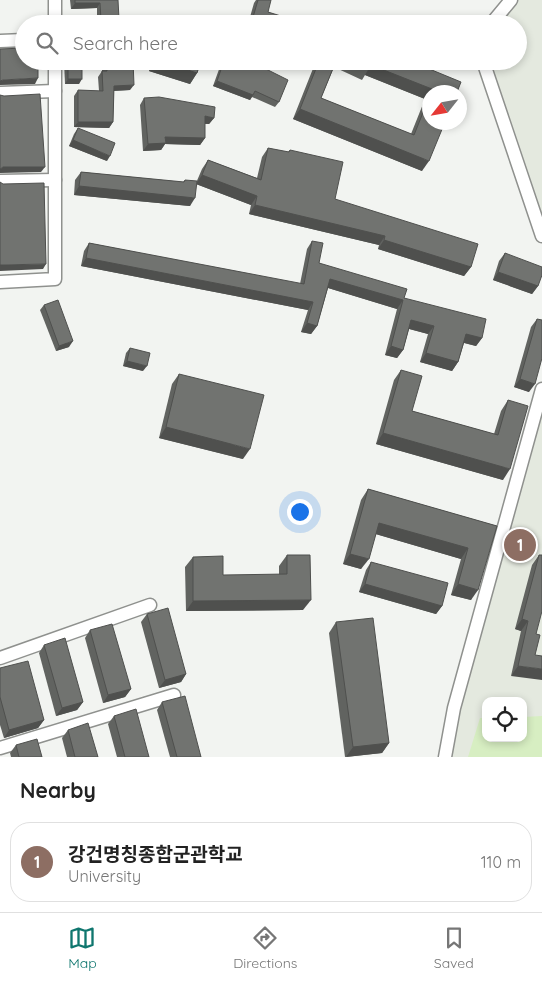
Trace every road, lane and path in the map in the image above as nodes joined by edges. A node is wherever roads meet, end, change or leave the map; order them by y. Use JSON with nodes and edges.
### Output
{"nodes":[{"id":1,"x":55,"y":0,"type":"edge"},
{"id":2,"x":511,"y":0,"type":"edge"},
{"id":3,"x":55,"y":15,"type":"edge"},
{"id":4,"x":498,"y":15,"type":"edge"},
{"id":5,"x":15,"y":40,"type":"edge"},
{"id":6,"x":0,"y":41,"type":"edge"},
{"id":7,"x":55,"y":70,"type":"edge"},
{"id":8,"x":486,"y":70,"type":"edge"},
{"id":9,"x":55,"y":91,"type":"junction"},
{"id":10,"x":0,"y":94,"type":"edge"},
{"id":11,"x":55,"y":180,"type":"junction"},
{"id":12,"x":0,"y":181,"type":"edge"},
{"id":13,"x":542,"y":236,"type":"edge"},
{"id":14,"x":0,"y":282,"type":"edge"},
{"id":15,"x":542,"y":389,"type":"edge"},
{"id":16,"x":150,"y":605,"type":"dead end"},
{"id":17,"x":0,"y":658,"type":"edge"},
{"id":18,"x":174,"y":694,"type":"dead end"},
{"id":19,"x":0,"y":748,"type":"edge"},
{"id":20,"x":445,"y":757,"type":"edge"}],
"edges":[{"from":1,"to":3,"type":"street"},
{"from":2,"to":4,"type":"street"},
{"from":5,"to":6,"type":"street"},
{"from":7,"to":9,"type":"street"},
{"from":8,"to":13,"type":"street"},
{"from":9,"to":10,"type":"street"},
{"from":9,"to":11,"type":"street"},
{"from":11,"to":12,"type":"street"},
{"from":11,"to":14,"type":"street"},
{"from":15,"to":20,"type":"street"},
{"from":16,"to":17,"type":"street"},
{"from":18,"to":19,"type":"street"}]}
